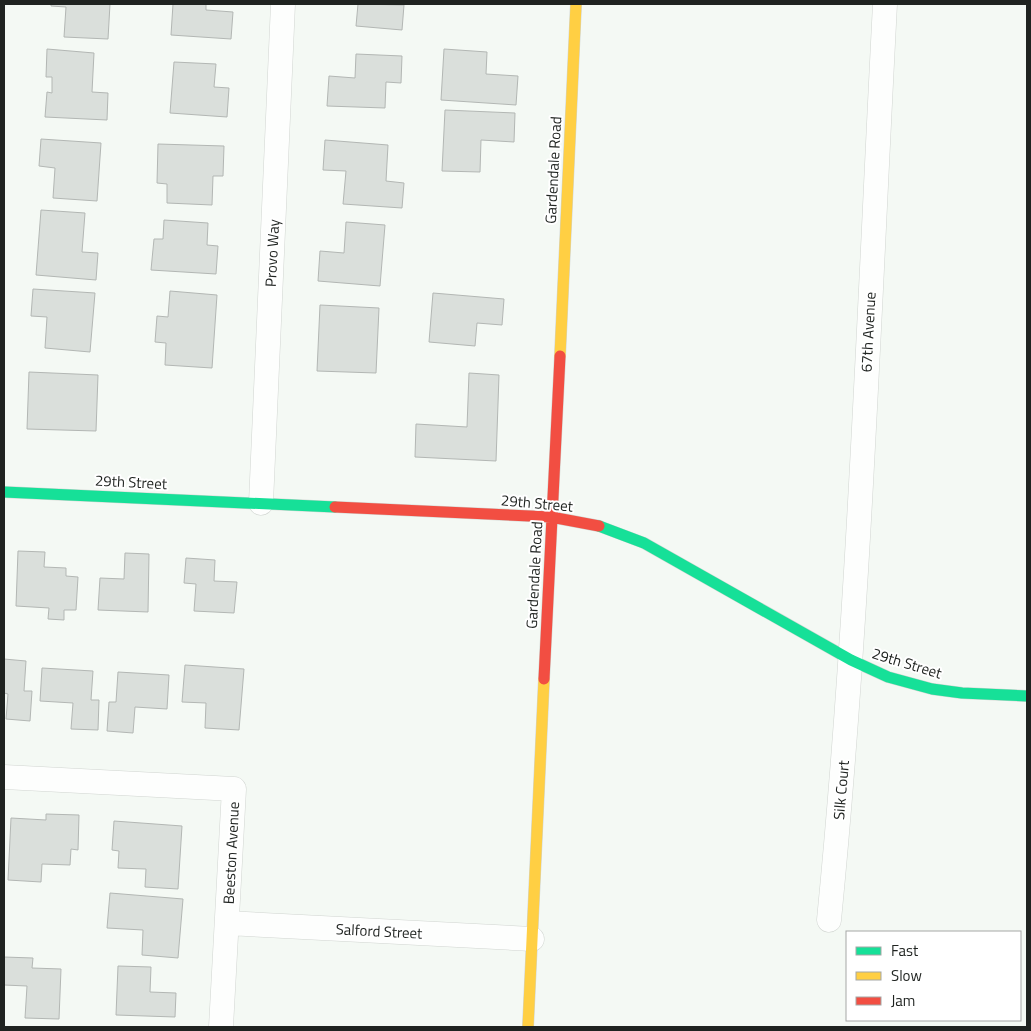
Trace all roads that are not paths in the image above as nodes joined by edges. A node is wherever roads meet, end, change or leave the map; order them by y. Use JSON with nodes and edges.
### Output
{"nodes":[{"id":1,"x":283,"y":4,"type":"edge"},
{"id":2,"x":576,"y":4,"type":"edge"},
{"id":3,"x":884,"y":4,"type":"edge"},
{"id":4,"x":4,"y":492,"type":"edge"},
{"id":5,"x":261,"y":503,"type":"junction"},
{"id":6,"x":551,"y":517,"type":"junction"},
{"id":7,"x":851,"y":660,"type":"junction"},
{"id":8,"x":1027,"y":696,"type":"edge"},
{"id":9,"x":4,"y":777,"type":"edge"},
{"id":10,"x":829,"y":920,"type":"dead end"},
{"id":11,"x":227,"y":923,"type":"junction"},
{"id":12,"x":532,"y":939,"type":"junction"},
{"id":13,"x":221,"y":1027,"type":"edge"},
{"id":14,"x":528,"y":1027,"type":"edge"}],
"edges":[{"from":1,"to":5,"type":"street","name":"Provo Way"},
{"from":2,"to":6,"type":"street","name":"Gardendale Road"},
{"from":3,"to":7,"type":"street","name":"67th Avenue"},
{"from":4,"to":5,"type":"street","name":"29th Street"},
{"from":5,"to":6,"type":"street","name":"29th Street"},
{"from":6,"to":7,"type":"street","name":"29th Street"},
{"from":6,"to":12,"type":"street","name":"Gardendale Road"},
{"from":7,"to":8,"type":"street","name":"29th Street"},
{"from":7,"to":10,"type":"street","name":"Silk Court"},
{"from":9,"to":11,"type":"street","name":"Beeston Avenue"},
{"from":11,"to":12,"type":"street","name":"Salford Street"},
{"from":11,"to":13,"type":"street","name":"Beeston Avenue"},
{"from":12,"to":14,"type":"street","name":"Gardendale Road"}]}
